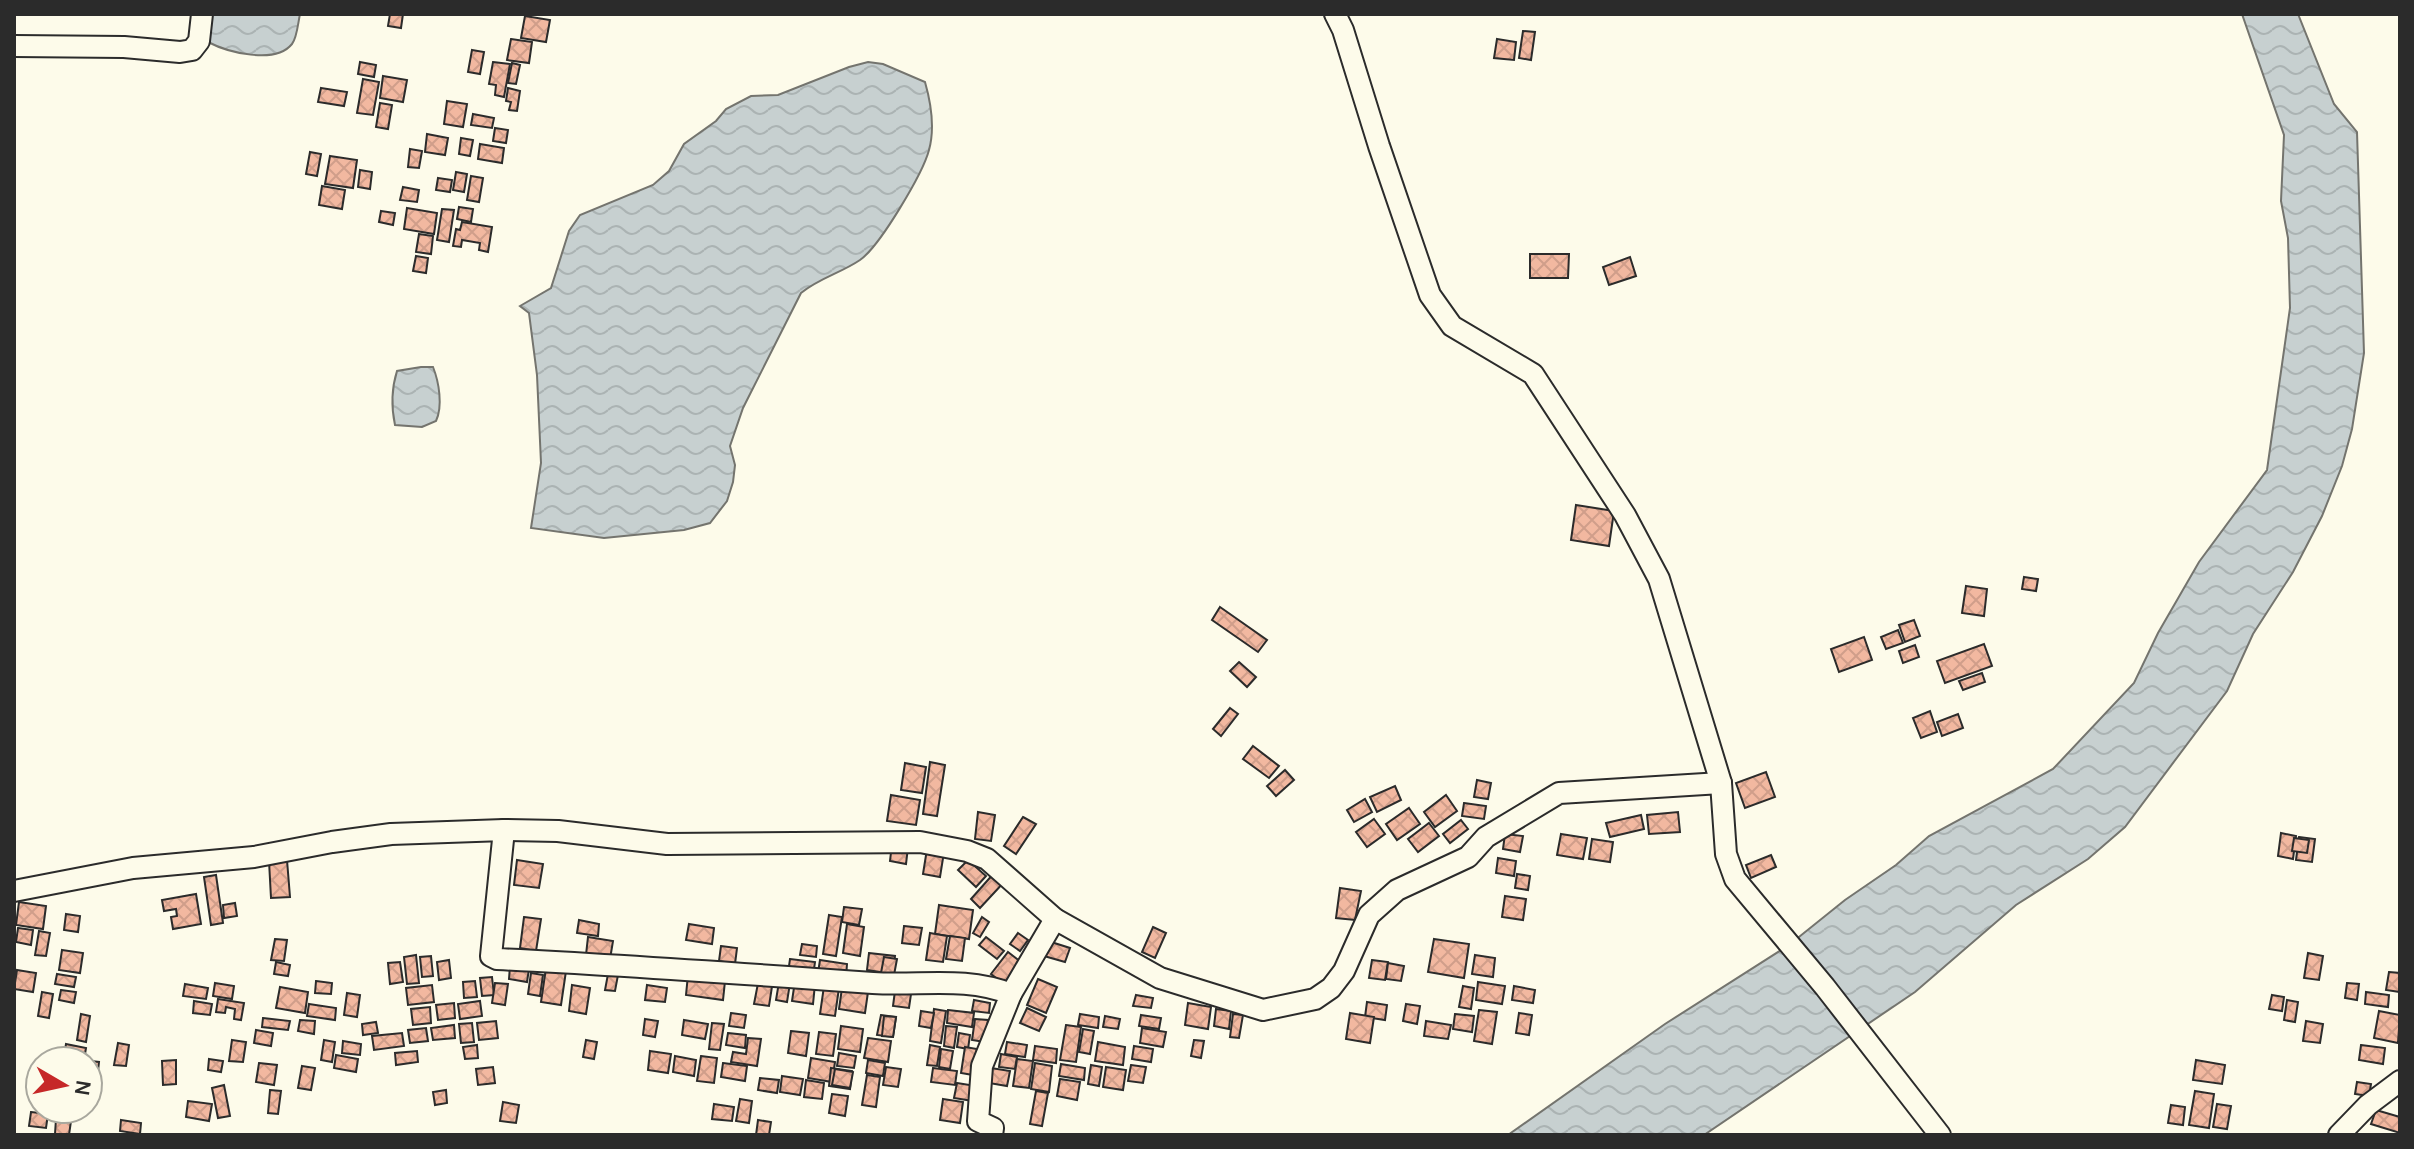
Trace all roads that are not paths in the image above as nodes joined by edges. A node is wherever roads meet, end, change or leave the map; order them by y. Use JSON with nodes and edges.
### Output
{"nodes":[{"id":1,"x":202,"y":14,"type":"edge"},
{"id":2,"x":1335,"y":14,"type":"edge"},
{"id":3,"x":14,"y":46,"type":"edge"},
{"id":4,"x":1721,"y":783,"type":"junction"},
{"id":5,"x":504,"y":830,"type":"junction"},
{"id":6,"x":14,"y":891,"type":"edge"},
{"id":7,"x":1055,"y":919,"type":"junction"},
{"id":8,"x":1011,"y":994,"type":"junction"},
{"id":9,"x":2400,"y":1081,"type":"edge"},
{"id":10,"x":992,"y":1135,"type":"edge"},
{"id":11,"x":1940,"y":1135,"type":"edge"},
{"id":12,"x":2339,"y":1135,"type":"edge"}],
"edges":[{"from":1,"to":3,"type":"street"},
{"from":2,"to":4,"type":"street"},
{"from":4,"to":7,"type":"street"},
{"from":4,"to":11,"type":"street"},
{"from":5,"to":6,"type":"street"},
{"from":5,"to":7,"type":"street"},
{"from":5,"to":8,"type":"street"},
{"from":7,"to":8,"type":"street"},
{"from":8,"to":10,"type":"street"},
{"from":9,"to":12,"type":"street"}]}
